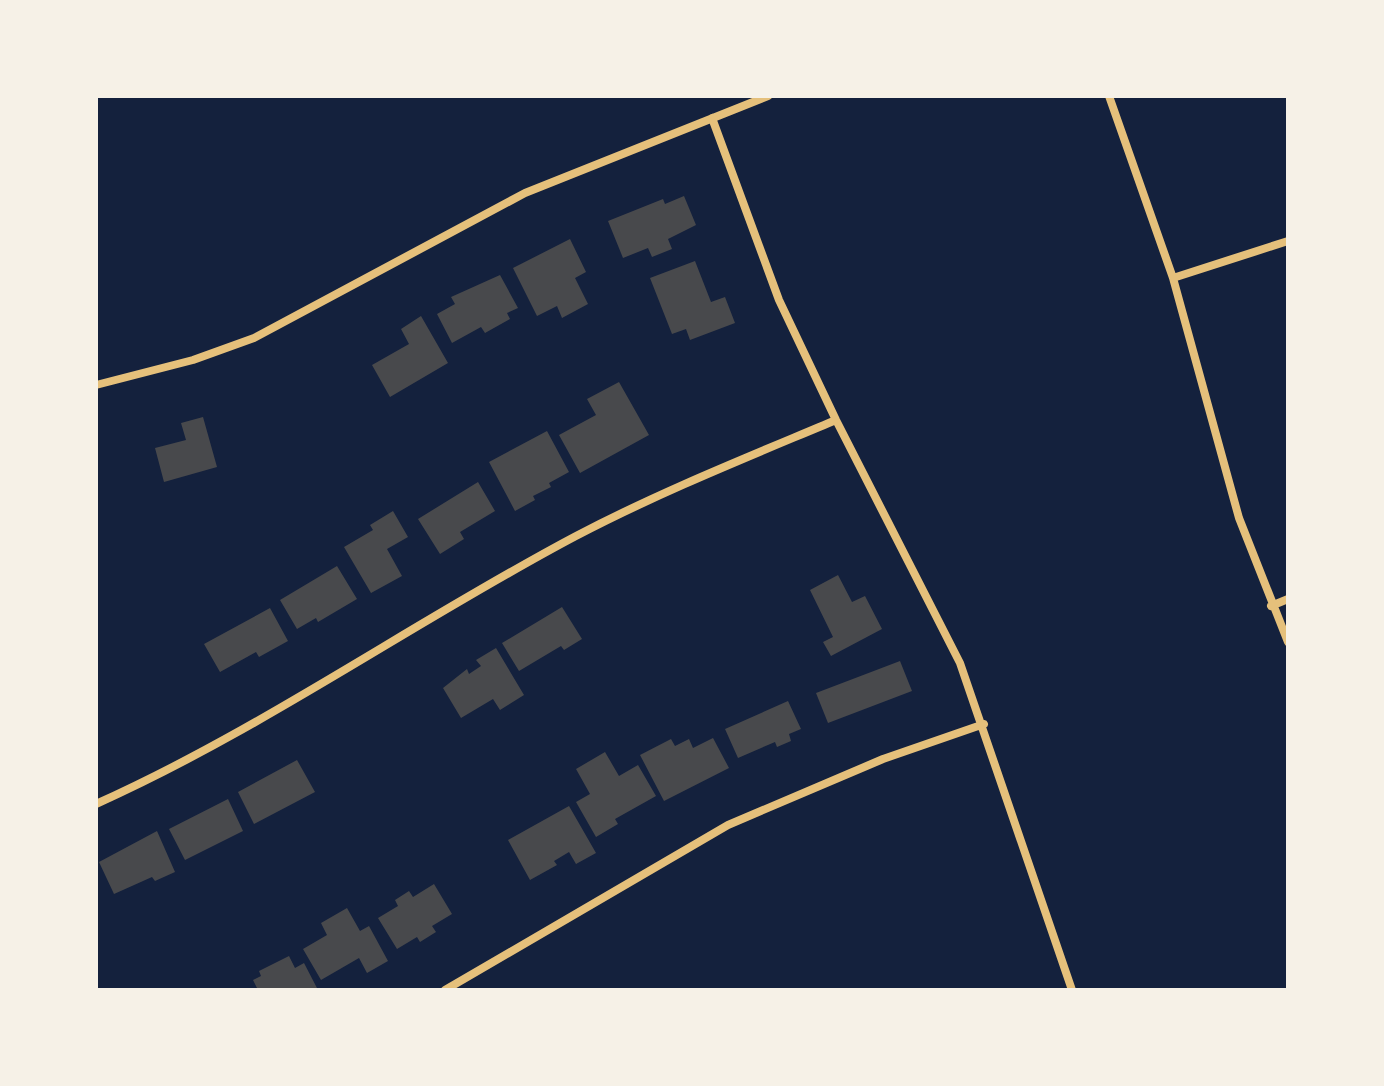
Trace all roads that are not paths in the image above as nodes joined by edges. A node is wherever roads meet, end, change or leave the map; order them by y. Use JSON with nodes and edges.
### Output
{"nodes":[{"id":1,"x":768,"y":96,"type":"edge"},
{"id":2,"x":1109,"y":96,"type":"edge"},
{"id":3,"x":712,"y":118,"type":"junction"},
{"id":4,"x":1288,"y":241,"type":"edge"},
{"id":5,"x":1173,"y":278,"type":"junction"},
{"id":6,"x":96,"y":385,"type":"edge"},
{"id":7,"x":836,"y":420,"type":"junction"},
{"id":8,"x":1288,"y":599,"type":"edge"},
{"id":9,"x":1271,"y":606,"type":"junction"},
{"id":10,"x":1288,"y":642,"type":"edge"},
{"id":11,"x":984,"y":724,"type":"junction"},
{"id":12,"x":96,"y":804,"type":"edge"},
{"id":13,"x":445,"y":990,"type":"edge"},
{"id":14,"x":1072,"y":990,"type":"edge"}],
"edges":[{"from":1,"to":3,"type":"street"},
{"from":2,"to":5,"type":"street"},
{"from":3,"to":6,"type":"street"},
{"from":3,"to":7,"type":"street"},
{"from":4,"to":5,"type":"street"},
{"from":5,"to":9,"type":"street"},
{"from":7,"to":11,"type":"street"},
{"from":7,"to":12,"type":"street"},
{"from":8,"to":9,"type":"street"},
{"from":9,"to":10,"type":"street"},
{"from":11,"to":13,"type":"street"},
{"from":11,"to":14,"type":"street"}]}
